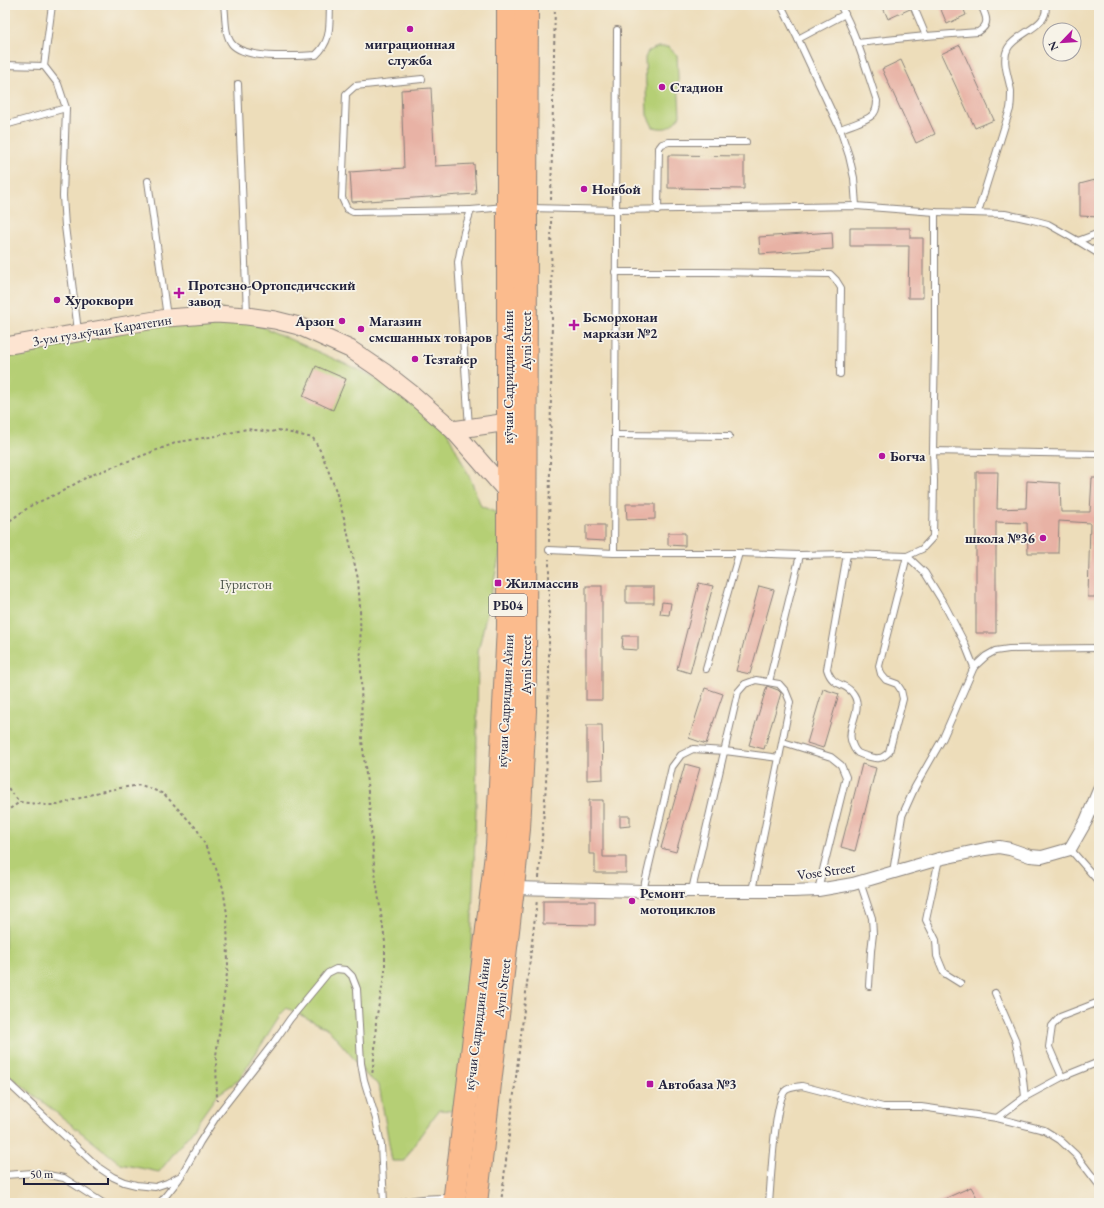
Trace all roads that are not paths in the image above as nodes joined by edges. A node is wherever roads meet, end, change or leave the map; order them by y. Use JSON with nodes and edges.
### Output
{"nodes":[{"id":1,"x":52,"y":5,"type":"edge"},
{"id":2,"x":224,"y":5,"type":"edge"},
{"id":3,"x":330,"y":5,"type":"edge"},
{"id":4,"x":508,"y":5,"type":"edge"},
{"id":5,"x":527,"y":5,"type":"edge"},
{"id":6,"x":781,"y":5,"type":"edge"},
{"id":7,"x":840,"y":5,"type":"edge"},
{"id":8,"x":913,"y":5,"type":"edge"},
{"id":9,"x":981,"y":5,"type":"edge"},
{"id":10,"x":1045,"y":5,"type":"edge"},
{"id":11,"x":845,"y":14,"type":"junction"},
{"id":12,"x":617,"y":30,"type":"dead end"},
{"id":13,"x":926,"y":36,"type":"junction"},
{"id":14,"x":798,"y":39,"type":"junction"},
{"id":15,"x":857,"y":43,"type":"junction"},
{"id":16,"x":5,"y":65,"type":"edge"},
{"id":17,"x":44,"y":66,"type":"junction"},
{"id":18,"x":422,"y":79,"type":"dead end"},
{"id":19,"x":238,"y":84,"type":"dead end"},
{"id":20,"x":66,"y":108,"type":"junction"},
{"id":21,"x":5,"y":125,"type":"edge"},
{"id":22,"x":840,"y":129,"type":"junction"},
{"id":23,"x":746,"y":142,"type":"dead end"},
{"id":24,"x":148,"y":181,"type":"dead end"},
{"id":25,"x":856,"y":206,"type":"junction"},
{"id":26,"x":517,"y":207,"type":"junction"},
{"id":27,"x":471,"y":210,"type":"junction"},
{"id":28,"x":617,"y":210,"type":"junction"},
{"id":29,"x":658,"y":210,"type":"junction"},
{"id":30,"x":935,"y":212,"type":"junction"},
{"id":31,"x":978,"y":212,"type":"junction"},
{"id":32,"x":1099,"y":233,"type":"edge"},
{"id":33,"x":1078,"y":240,"type":"junction"},
{"id":34,"x":1099,"y":254,"type":"edge"},
{"id":35,"x":615,"y":272,"type":"junction"},
{"id":36,"x":247,"y":316,"type":"junction"},
{"id":37,"x":167,"y":318,"type":"junction"},
{"id":38,"x":78,"y":332,"type":"junction"},
{"id":39,"x":5,"y":346,"type":"edge"},
{"id":40,"x":840,"y":374,"type":"dead end"},
{"id":41,"x":508,"y":422,"type":"junction"},
{"id":42,"x":461,"y":429,"type":"junction"},
{"id":43,"x":615,"y":435,"type":"junction"},
{"id":44,"x":729,"y":436,"type":"dead end"},
{"id":45,"x":933,"y":451,"type":"junction"},
{"id":46,"x":1099,"y":454,"type":"edge"},
{"id":47,"x":508,"y":493,"type":"junction"},
{"id":48,"x":549,"y":550,"type":"dead end"},
{"id":49,"x":614,"y":553,"type":"junction"},
{"id":50,"x":739,"y":553,"type":"junction"},
{"id":51,"x":847,"y":554,"type":"junction"},
{"id":52,"x":800,"y":555,"type":"junction"},
{"id":53,"x":907,"y":556,"type":"junction"},
{"id":54,"x":1099,"y":648,"type":"edge"},
{"id":55,"x":974,"y":667,"type":"junction"},
{"id":56,"x":706,"y":669,"type":"dead end"},
{"id":57,"x":769,"y":682,"type":"junction"},
{"id":58,"x":782,"y":742,"type":"junction"},
{"id":59,"x":725,"y":751,"type":"junction"},
{"id":60,"x":779,"y":758,"type":"junction"},
{"id":61,"x":1099,"y":790,"type":"edge"},
{"id":62,"x":1070,"y":849,"type":"junction"},
{"id":63,"x":939,"y":860,"type":"junction"},
{"id":64,"x":893,"y":872,"type":"junction"},
{"id":65,"x":860,"y":882,"type":"junction"},
{"id":66,"x":1099,"y":882,"type":"edge"},
{"id":67,"x":514,"y":888,"type":"junction"},
{"id":68,"x":692,"y":890,"type":"junction"},
{"id":69,"x":818,"y":890,"type":"junction"},
{"id":70,"x":643,"y":891,"type":"junction"},
{"id":71,"x":752,"y":891,"type":"junction"},
{"id":72,"x":960,"y":983,"type":"dead end"},
{"id":73,"x":868,"y":986,"type":"dead end"},
{"id":74,"x":995,"y":993,"type":"dead end"},
{"id":75,"x":1099,"y":1002,"type":"edge"},
{"id":76,"x":1099,"y":1062,"type":"edge"},
{"id":77,"x":1062,"y":1077,"type":"junction"},
{"id":78,"x":5,"y":1080,"type":"edge"},
{"id":79,"x":1024,"y":1097,"type":"junction"},
{"id":80,"x":997,"y":1118,"type":"junction"},
{"id":81,"x":5,"y":1175,"type":"edge"},
{"id":82,"x":181,"y":1176,"type":"junction"},
{"id":83,"x":1099,"y":1185,"type":"edge"},
{"id":84,"x":455,"y":1201,"type":"edge"},
{"id":85,"x":103,"y":1203,"type":"edge"},
{"id":86,"x":160,"y":1203,"type":"edge"},
{"id":87,"x":384,"y":1203,"type":"edge"},
{"id":88,"x":400,"y":1203,"type":"edge"},
{"id":89,"x":476,"y":1203,"type":"edge"},
{"id":90,"x":769,"y":1203,"type":"edge"}],
"edges":[{"from":1,"to":17,"type":"lane"},
{"from":2,"to":3,"type":"lane"},
{"from":4,"to":26,"type":"highway","name":"кӯчаи Садриддин Айни","number":"РБ04"},
{"from":5,"to":26,"type":"highway","name":"Ayni Street","number":"РБ04"},
{"from":6,"to":14,"type":"lane"},
{"from":7,"to":11,"type":"lane"},
{"from":8,"to":13,"type":"lane"},
{"from":9,"to":13,"type":"lane"},
{"from":10,"to":31,"type":"lane"},
{"from":11,"to":14,"type":"lane"},
{"from":11,"to":15,"type":"lane"},
{"from":12,"to":28,"type":"lane"},
{"from":13,"to":15,"type":"lane"},
{"from":14,"to":22,"type":"lane"},
{"from":15,"to":22,"type":"lane"},
{"from":16,"to":17,"type":"lane"},
{"from":17,"to":20,"type":"lane"},
{"from":18,"to":27,"type":"lane"},
{"from":19,"to":36,"type":"lane"},
{"from":20,"to":21,"type":"lane"},
{"from":20,"to":38,"type":"lane"},
{"from":22,"to":25,"type":"lane"},
{"from":23,"to":29,"type":"lane"},
{"from":24,"to":37,"type":"lane"},
{"from":25,"to":29,"type":"lane"},
{"from":25,"to":30,"type":"lane"},
{"from":26,"to":27,"type":"lane"},
{"from":26,"to":28,"type":"lane"},
{"from":26,"to":41,"type":"highway","name":"кӯчаи Садриддин Айни","number":"РБ04"},
{"from":26,"to":67,"type":"highway","name":"Ayni Street","number":"РБ04"},
{"from":27,"to":42,"type":"lane"},
{"from":28,"to":29,"type":"lane"},
{"from":28,"to":35,"type":"lane"},
{"from":30,"to":31,"type":"lane"},
{"from":30,"to":45,"type":"lane"},
{"from":31,"to":33,"type":"lane"},
{"from":32,"to":33,"type":"lane"},
{"from":33,"to":34,"type":"lane"},
{"from":35,"to":40,"type":"lane"},
{"from":35,"to":43,"type":"lane"},
{"from":36,"to":37,"type":"street","name":"3-ум гуз.кӯчаи Каратегин"},
{"from":36,"to":42,"type":"street","name":"3-ум гуз.кӯчаи Каратегин"},
{"from":37,"to":38,"type":"street","name":"3-ум гуз.кӯчаи Каратегин"},
{"from":38,"to":39,"type":"street","name":"3-ум гуз.кӯчаи Каратегин"},
{"from":41,"to":42,"type":"street"},
{"from":41,"to":47,"type":"highway","name":"кӯчаи Садриддин Айни","number":"РБ04"},
{"from":42,"to":47,"type":"street","name":"3-ум гуз.кӯчаи Каратегин"},
{"from":43,"to":44,"type":"lane"},
{"from":43,"to":49,"type":"lane"},
{"from":45,"to":46,"type":"lane"},
{"from":45,"to":53,"type":"lane"},
{"from":47,"to":84,"type":"highway","name":"кӯчаи Садриддин Айни","number":"РБ04"},
{"from":48,"to":49,"type":"lane"},
{"from":49,"to":50,"type":"lane"},
{"from":50,"to":52,"type":"lane"},
{"from":50,"to":56,"type":"lane"},
{"from":51,"to":52,"type":"lane"},
{"from":51,"to":53,"type":"lane"},
{"from":51,"to":53,"type":"lane"},
{"from":52,"to":57,"type":"lane"},
{"from":53,"to":55,"type":"lane"},
{"from":54,"to":55,"type":"lane"},
{"from":55,"to":64,"type":"lane"},
{"from":57,"to":58,"type":"lane"},
{"from":57,"to":59,"type":"lane"},
{"from":58,"to":60,"type":"lane"},
{"from":58,"to":69,"type":"lane"},
{"from":59,"to":60,"type":"lane"},
{"from":59,"to":68,"type":"lane"},
{"from":59,"to":70,"type":"lane"},
{"from":60,"to":71,"type":"lane"},
{"from":61,"to":62,"type":"street"},
{"from":62,"to":63,"type":"street","name":"Vose Street"},
{"from":62,"to":66,"type":"lane"},
{"from":63,"to":64,"type":"street","name":"Vose Street"},
{"from":63,"to":72,"type":"lane"},
{"from":64,"to":65,"type":"street","name":"Vose Street"},
{"from":65,"to":69,"type":"street","name":"Vose Street"},
{"from":65,"to":73,"type":"lane"},
{"from":67,"to":70,"type":"street","name":"Vose Street"},
{"from":67,"to":89,"type":"highway","name":"Ayni Street","number":"РБ04"},
{"from":68,"to":70,"type":"street","name":"Vose Street"},
{"from":68,"to":71,"type":"street","name":"Vose Street"},
{"from":69,"to":71,"type":"street","name":"Vose Street"},
{"from":74,"to":79,"type":"lane"},
{"from":75,"to":77,"type":"lane"},
{"from":76,"to":77,"type":"lane"},
{"from":77,"to":79,"type":"lane"},
{"from":78,"to":82,"type":"lane"},
{"from":79,"to":80,"type":"lane"},
{"from":80,"to":83,"type":"lane"},
{"from":80,"to":90,"type":"lane"},
{"from":81,"to":85,"type":"lane"},
{"from":82,"to":86,"type":"lane"},
{"from":82,"to":87,"type":"lane"},
{"from":84,"to":88,"type":"lane"}]}
